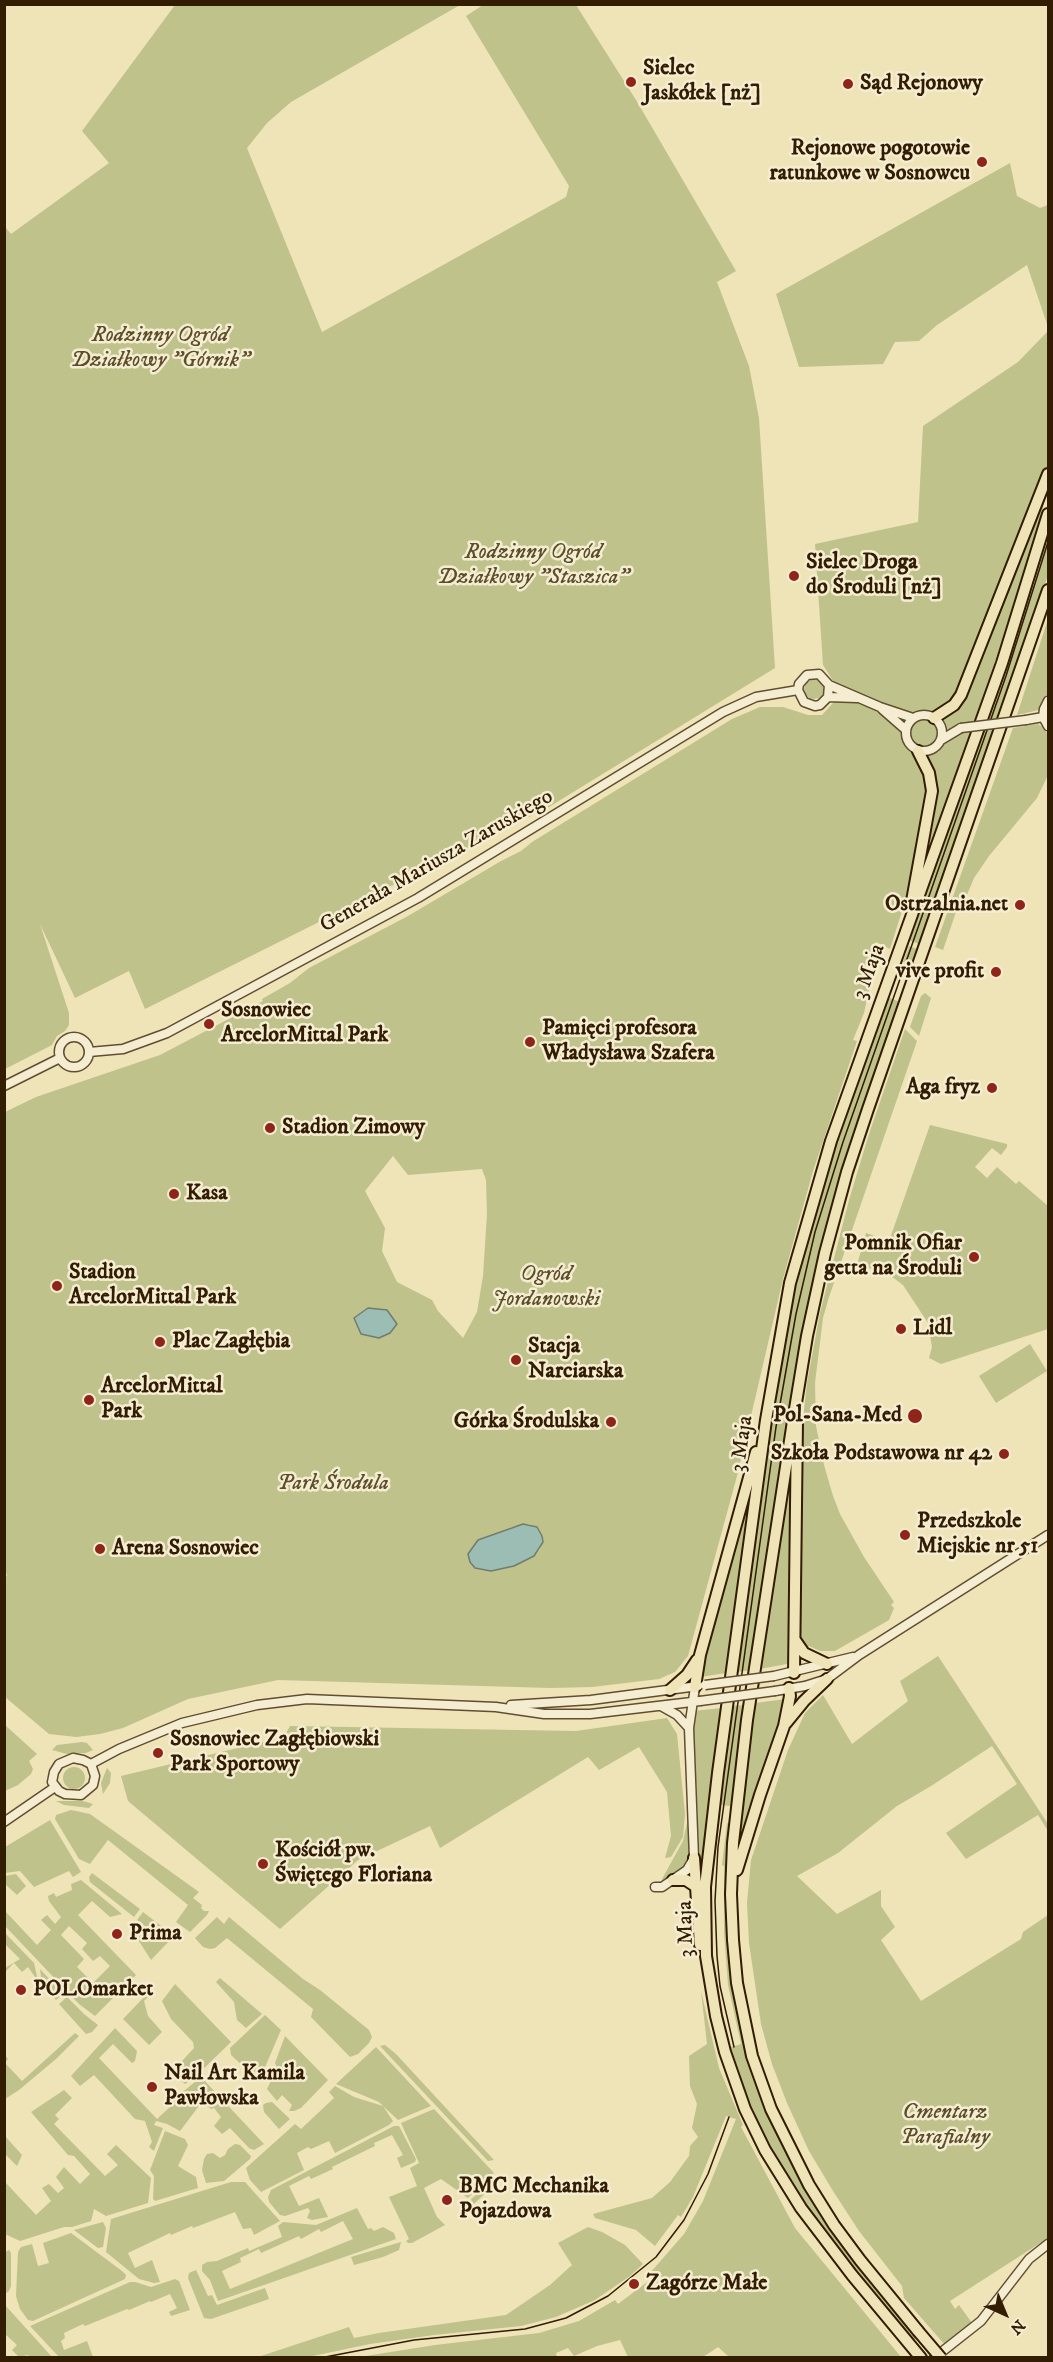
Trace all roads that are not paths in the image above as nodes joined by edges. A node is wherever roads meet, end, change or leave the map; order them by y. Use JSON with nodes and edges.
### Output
{"nodes":[{"id":1,"x":1048,"y":474,"type":"edge"},
{"id":2,"x":1048,"y":514,"type":"edge"},
{"id":3,"x":1048,"y":590,"type":"edge"},
{"id":4,"x":830,"y":685,"type":"junction"},
{"id":5,"x":798,"y":690,"type":"junction"},
{"id":6,"x":828,"y":697,"type":"junction"},
{"id":7,"x":863,"y":699,"type":"junction"},
{"id":8,"x":1048,"y":701,"type":"edge"},
{"id":9,"x":880,"y":707,"type":"junction"},
{"id":10,"x":1043,"y":717,"type":"junction"},
{"id":11,"x":913,"y":718,"type":"junction"},
{"id":12,"x":938,"y":721,"type":"junction"},
{"id":13,"x":1048,"y":726,"type":"edge"},
{"id":14,"x":961,"y":728,"type":"junction"},
{"id":15,"x":906,"y":729,"type":"junction"},
{"id":16,"x":940,"y":741,"type":"junction"},
{"id":17,"x":918,"y":751,"type":"junction"},
{"id":18,"x":910,"y":920,"type":"junction"},
{"id":19,"x":89,"y":1052,"type":"junction"},
{"id":20,"x":60,"y":1058,"type":"junction"},
{"id":21,"x":4,"y":1086,"type":"edge"},
{"id":22,"x":796,"y":1401,"type":"junction"},
{"id":23,"x":766,"y":1420,"type":"junction"},
{"id":24,"x":1048,"y":1535,"type":"edge"},
{"id":25,"x":795,"y":1639,"type":"junction"},
{"id":26,"x":700,"y":1654,"type":"junction"},
{"id":27,"x":859,"y":1655,"type":"junction"},
{"id":28,"x":827,"y":1664,"type":"junction"},
{"id":29,"x":794,"y":1673,"type":"junction"},
{"id":30,"x":827,"y":1679,"type":"junction"},
{"id":31,"x":700,"y":1686,"type":"junction"},
{"id":32,"x":789,"y":1688,"type":"junction"},
{"id":33,"x":669,"y":1690,"type":"junction"},
{"id":34,"x":696,"y":1701,"type":"junction"},
{"id":35,"x":661,"y":1705,"type":"junction"},
{"id":36,"x":496,"y":1707,"type":"junction"},
{"id":37,"x":784,"y":1726,"type":"junction"},
{"id":38,"x":689,"y":1728,"type":"junction"},
{"id":39,"x":91,"y":1764,"type":"junction"},
{"id":40,"x":55,"y":1787,"type":"junction"},
{"id":41,"x":4,"y":1822,"type":"edge"},
{"id":42,"x":694,"y":1858,"type":"junction"},
{"id":43,"x":673,"y":1880,"type":"junction"},
{"id":44,"x":695,"y":1886,"type":"junction"},
{"id":45,"x":655,"y":1887,"type":"dead end"},
{"id":46,"x":731,"y":1894,"type":"junction"},
{"id":47,"x":706,"y":1956,"type":"junction"},
{"id":48,"x":1048,"y":2244,"type":"edge"},
{"id":49,"x":921,"y":2358,"type":"edge"},
{"id":50,"x":934,"y":2358,"type":"edge"},
{"id":51,"x":941,"y":2358,"type":"edge"}],
"edges":[{"from":1,"to":12,"type":"main road"},
{"from":2,"to":18,"type":"main road","name":"3 Maja"},
{"from":3,"to":22,"type":"main road","name":"3 Maja"},
{"from":4,"to":5,"type":"street"},
{"from":4,"to":6,"type":"street"},
{"from":4,"to":7,"type":"street"},
{"from":5,"to":6,"type":"street"},
{"from":5,"to":19,"type":"street","name":"Generała Mariusza Zaruskiego"},
{"from":6,"to":7,"type":"street"},
{"from":7,"to":9,"type":"street"},
{"from":8,"to":10,"type":"street"},
{"from":9,"to":11,"type":"street"},
{"from":9,"to":15,"type":"street"},
{"from":10,"to":13,"type":"street"},
{"from":10,"to":14,"type":"street","bridge":true},
{"from":11,"to":12,"type":"street"},
{"from":11,"to":15,"type":"street"},
{"from":12,"to":14,"type":"street"},
{"from":12,"to":16,"type":"street"},
{"from":14,"to":16,"type":"street"},
{"from":15,"to":17,"type":"street"},
{"from":16,"to":17,"type":"street"},
{"from":17,"to":18,"type":"main road"},
{"from":18,"to":23,"type":"main road","name":"3 Maja"},
{"from":19,"to":20,"type":"street"},
{"from":19,"to":20,"type":"street"},
{"from":20,"to":21,"type":"street"},
{"from":22,"to":25,"type":"main road"},
{"from":22,"to":46,"type":"main road","name":"3 Maja"},
{"from":23,"to":26,"type":"main road"},
{"from":23,"to":47,"type":"main road","name":"3 Maja"},
{"from":24,"to":27,"type":"street"},
{"from":25,"to":28,"type":"main road"},
{"from":25,"to":29,"type":"main road"},
{"from":26,"to":31,"type":"main road"},
{"from":26,"to":33,"type":"main road"},
{"from":27,"to":28,"type":"street"},
{"from":27,"to":30,"type":"street"},
{"from":28,"to":29,"type":"street"},
{"from":29,"to":31,"type":"street","bridge":true},
{"from":29,"to":32,"type":"street"},
{"from":30,"to":32,"type":"street"},
{"from":30,"to":37,"type":"main road"},
{"from":31,"to":33,"type":"street"},
{"from":31,"to":34,"type":"street"},
{"from":32,"to":34,"type":"street","bridge":true},
{"from":32,"to":37,"type":"main road"},
{"from":33,"to":36,"type":"street"},
{"from":34,"to":35,"type":"street"},
{"from":34,"to":38,"type":"street"},
{"from":35,"to":36,"type":"street"},
{"from":35,"to":38,"type":"street"},
{"from":36,"to":39,"type":"street"},
{"from":37,"to":46,"type":"main road"},
{"from":38,"to":42,"type":"street"},
{"from":39,"to":40,"type":"street"},
{"from":39,"to":40,"type":"street"},
{"from":40,"to":41,"type":"street"},
{"from":42,"to":43,"type":"street"},
{"from":42,"to":44,"type":"main road"},
{"from":43,"to":44,"type":"main road"},
{"from":43,"to":45,"type":"street"},
{"from":44,"to":47,"type":"main road"},
{"from":46,"to":51,"type":"main road","name":"3 Maja","bridge":true},
{"from":47,"to":49,"type":"main road","name":"3 Maja"},
{"from":48,"to":50,"type":"street"}]}
